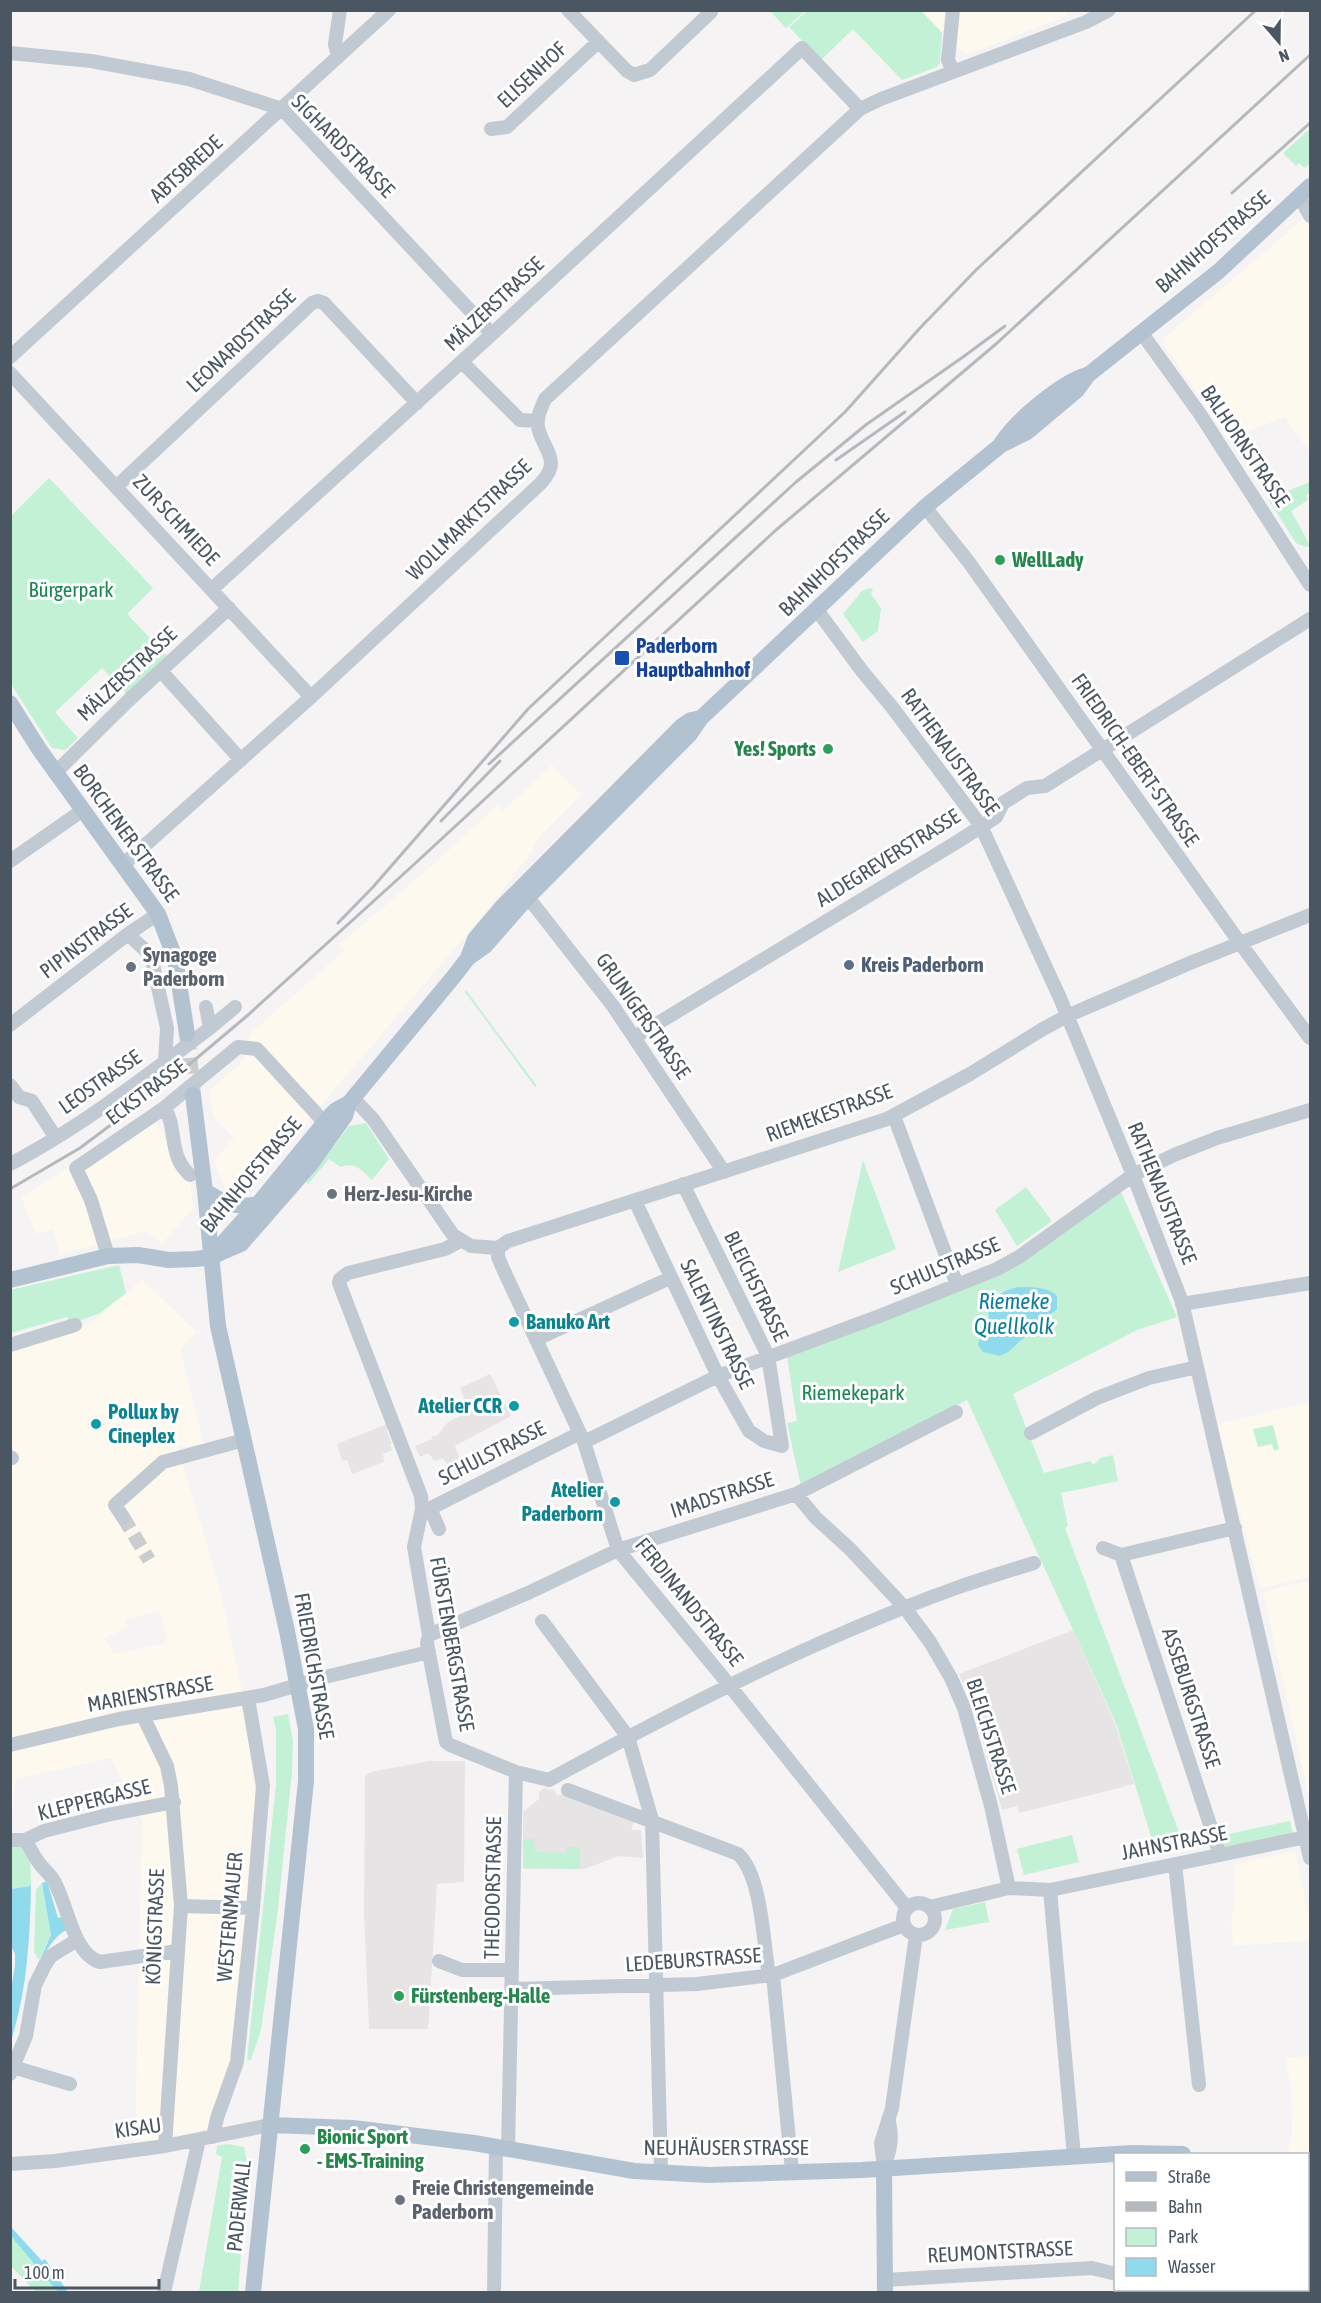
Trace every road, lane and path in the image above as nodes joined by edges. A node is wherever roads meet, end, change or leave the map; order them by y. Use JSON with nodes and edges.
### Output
{"nodes":[{"id":1,"x":340,"y":10,"type":"edge"},
{"id":2,"x":389,"y":10,"type":"edge"},
{"id":3,"x":568,"y":10,"type":"edge"},
{"id":4,"x":709,"y":10,"type":"edge"},
{"id":5,"x":953,"y":10,"type":"edge"},
{"id":6,"x":1108,"y":10,"type":"edge"},
{"id":7,"x":598,"y":42,"type":"junction"},
{"id":8,"x":10,"y":53,"type":"edge"},
{"id":9,"x":339,"y":57,"type":"junction"},
{"id":10,"x":953,"y":71,"type":"junction"},
{"id":11,"x":282,"y":109,"type":"junction"},
{"id":12,"x":860,"y":109,"type":"junction"},
{"id":13,"x":491,"y":129,"type":"dead end"},
{"id":14,"x":1305,"y":191,"type":"edge"},
{"id":15,"x":1311,"y":216,"type":"edge"},
{"id":16,"x":1141,"y":332,"type":"junction"},
{"id":17,"x":492,"y":334,"type":"junction"},
{"id":18,"x":10,"y":357,"type":"edge"},
{"id":19,"x":462,"y":362,"type":"junction"},
{"id":20,"x":10,"y":373,"type":"edge"},
{"id":21,"x":417,"y":403,"type":"junction"},
{"id":22,"x":538,"y":421,"type":"junction"},
{"id":23,"x":116,"y":487,"type":"junction"},
{"id":24,"x":925,"y":507,"type":"junction"},
{"id":25,"x":1311,"y":585,"type":"edge"},
{"id":26,"x":212,"y":589,"type":"junction"},
{"id":27,"x":229,"y":608,"type":"junction"},
{"id":28,"x":817,"y":610,"type":"junction"},
{"id":29,"x":1311,"y":619,"type":"edge"},
{"id":30,"x":161,"y":671,"type":"junction"},
{"id":31,"x":311,"y":697,"type":"junction"},
{"id":32,"x":10,"y":703,"type":"edge"},
{"id":33,"x":1102,"y":750,"type":"junction"},
{"id":34,"x":241,"y":760,"type":"junction"},
{"id":35,"x":56,"y":773,"type":"junction"},
{"id":36,"x":83,"y":810,"type":"junction"},
{"id":37,"x":981,"y":826,"type":"junction"},
{"id":38,"x":10,"y":861,"type":"edge"},
{"id":39,"x":123,"y":864,"type":"junction"},
{"id":40,"x":523,"y":893,"type":"junction"},
{"id":41,"x":158,"y":914,"type":"junction"},
{"id":42,"x":1311,"y":915,"type":"edge"},
{"id":43,"x":128,"y":934,"type":"junction"},
{"id":44,"x":1240,"y":943,"type":"junction"},
{"id":45,"x":235,"y":1007,"type":"dead end"},
{"id":46,"x":206,"y":1008,"type":"dead end"},
{"id":47,"x":1067,"y":1016,"type":"junction"},
{"id":48,"x":10,"y":1024,"type":"edge"},
{"id":49,"x":210,"y":1028,"type":"junction"},
{"id":50,"x":187,"y":1035,"type":"tunnel mouth"},
{"id":51,"x":636,"y":1037,"type":"junction"},
{"id":52,"x":1311,"y":1038,"type":"edge"},
{"id":53,"x":165,"y":1062,"type":"junction"},
{"id":54,"x":10,"y":1085,"type":"edge"},
{"id":55,"x":193,"y":1095,"type":"tunnel mouth"},
{"id":56,"x":351,"y":1100,"type":"junction"},
{"id":57,"x":164,"y":1108,"type":"junction"},
{"id":58,"x":1311,"y":1110,"type":"edge"},
{"id":59,"x":894,"y":1116,"type":"junction"},
{"id":60,"x":324,"y":1123,"type":"junction"},
{"id":61,"x":56,"y":1138,"type":"junction"},
{"id":62,"x":10,"y":1164,"type":"edge"},
{"id":63,"x":724,"y":1172,"type":"junction"},
{"id":64,"x":190,"y":1175,"type":"dead end"},
{"id":65,"x":1132,"y":1175,"type":"junction"},
{"id":66,"x":683,"y":1184,"type":"junction"},
{"id":67,"x":206,"y":1191,"type":"junction"},
{"id":68,"x":635,"y":1201,"type":"junction"},
{"id":69,"x":258,"y":1204,"type":"junction"},
{"id":70,"x":460,"y":1241,"type":"junction"},
{"id":71,"x":498,"y":1248,"type":"junction"},
{"id":72,"x":108,"y":1256,"type":"junction"},
{"id":73,"x":211,"y":1257,"type":"junction"},
{"id":74,"x":670,"y":1278,"type":"junction"},
{"id":75,"x":10,"y":1280,"type":"edge"},
{"id":76,"x":1311,"y":1283,"type":"edge"},
{"id":77,"x":957,"y":1285,"type":"junction"},
{"id":78,"x":1182,"y":1304,"type":"junction"},
{"id":79,"x":75,"y":1325,"type":"dead end"},
{"id":80,"x":537,"y":1339,"type":"junction"},
{"id":81,"x":10,"y":1345,"type":"edge"},
{"id":82,"x":768,"y":1356,"type":"junction"},
{"id":83,"x":1197,"y":1367,"type":"junction"},
{"id":84,"x":717,"y":1376,"type":"junction"},
{"id":85,"x":956,"y":1412,"type":"dead end"},
{"id":86,"x":1030,"y":1433,"type":"dead end"},
{"id":87,"x":582,"y":1437,"type":"junction"},
{"id":88,"x":244,"y":1440,"type":"junction"},
{"id":89,"x":782,"y":1446,"type":"joint"},
{"id":90,"x":796,"y":1494,"type":"junction"},
{"id":91,"x":426,"y":1509,"type":"junction"},
{"id":92,"x":119,"y":1511,"type":"dead end"},
{"id":93,"x":1235,"y":1528,"type":"junction"},
{"id":94,"x":435,"y":1529,"type":"dead end"},
{"id":95,"x":1103,"y":1548,"type":"dead end"},
{"id":96,"x":618,"y":1550,"type":"junction"},
{"id":97,"x":1121,"y":1555,"type":"junction"},
{"id":98,"x":1034,"y":1563,"type":"dead end"},
{"id":99,"x":905,"y":1608,"type":"junction"},
{"id":100,"x":542,"y":1621,"type":"dead end"},
{"id":101,"x":429,"y":1635,"type":"junction"},
{"id":102,"x":429,"y":1652,"type":"junction"},
{"id":103,"x":729,"y":1685,"type":"junction"},
{"id":104,"x":298,"y":1686,"type":"junction"},
{"id":105,"x":248,"y":1698,"type":"junction"},
{"id":106,"x":143,"y":1716,"type":"junction"},
{"id":107,"x":628,"y":1737,"type":"junction"},
{"id":108,"x":10,"y":1745,"type":"edge"},
{"id":109,"x":516,"y":1772,"type":"junction"},
{"id":110,"x":568,"y":1790,"type":"dead end"},
{"id":111,"x":174,"y":1802,"type":"junction"},
{"id":112,"x":652,"y":1820,"type":"junction"},
{"id":113,"x":1306,"y":1837,"type":"junction"},
{"id":114,"x":18,"y":1840,"type":"edge"},
{"id":115,"x":1220,"y":1855,"type":"junction"},
{"id":116,"x":1311,"y":1858,"type":"edge"},
{"id":117,"x":1175,"y":1864,"type":"junction"},
{"id":118,"x":1009,"y":1888,"type":"junction"},
{"id":119,"x":1050,"y":1890,"type":"junction"},
{"id":120,"x":181,"y":1906,"type":"junction"},
{"id":121,"x":930,"y":1907,"type":"junction"},
{"id":122,"x":253,"y":1908,"type":"junction"},
{"id":123,"x":907,"y":1908,"type":"junction"},
{"id":124,"x":904,"y":1925,"type":"junction"},
{"id":125,"x":916,"y":1935,"type":"junction"},
{"id":126,"x":77,"y":1940,"type":"junction"},
{"id":127,"x":178,"y":1951,"type":"junction"},
{"id":128,"x":439,"y":1961,"type":"dead end"},
{"id":129,"x":512,"y":1970,"type":"junction"},
{"id":130,"x":773,"y":1975,"type":"junction"},
{"id":131,"x":656,"y":1985,"type":"junction"},
{"id":132,"x":512,"y":1989,"type":"junction"},
{"id":133,"x":12,"y":2071,"type":"edge"},
{"id":134,"x":70,"y":2084,"type":"dead end"},
{"id":135,"x":1199,"y":2085,"type":"dead end"},
{"id":136,"x":270,"y":2125,"type":"junction"},
{"id":137,"x":213,"y":2137,"type":"junction"},
{"id":138,"x":199,"y":2140,"type":"junction"},
{"id":139,"x":165,"y":2146,"type":"junction"},
{"id":140,"x":502,"y":2148,"type":"junction"},
{"id":141,"x":1114,"y":2154,"type":"edge"},
{"id":142,"x":1074,"y":2156,"type":"junction"},
{"id":143,"x":10,"y":2164,"type":"edge"},
{"id":144,"x":884,"y":2168,"type":"junction"},
{"id":145,"x":792,"y":2171,"type":"junction"},
{"id":146,"x":661,"y":2172,"type":"junction"},
{"id":147,"x":1114,"y":2274,"type":"edge"},
{"id":148,"x":885,"y":2286,"type":"edge"},
{"id":149,"x":164,"y":2292,"type":"edge"},
{"id":150,"x":253,"y":2292,"type":"edge"},
{"id":151,"x":494,"y":2292,"type":"edge"}],
"edges":[{"from":1,"to":9,"type":"street"},
{"from":2,"to":9,"type":"street","name":"ABTSBREDE"},
{"from":3,"to":7,"type":"street","name":"ELISENHOF"},
{"from":4,"to":7,"type":"street","name":"ELISENHOF"},
{"from":5,"to":10,"type":"street"},
{"from":6,"to":10,"type":"street"},
{"from":7,"to":13,"type":"street","name":"ELISENHOF"},
{"from":8,"to":11,"type":"street","name":"SIGHARDSTRASSE"},
{"from":9,"to":11,"type":"street","name":"ABTSBREDE"},
{"from":10,"to":12,"type":"street"},
{"from":11,"to":17,"type":"street","name":"SIGHARDSTRASSE"},
{"from":11,"to":18,"type":"street","name":"ABTSBREDE"},
{"from":12,"to":17,"type":"street","name":"MÄLZERSTRASSE"},
{"from":12,"to":22,"type":"street"},
{"from":14,"to":15,"type":"street"},
{"from":14,"to":16,"type":"main road","name":"BAHNHOFSTRASSE"},
{"from":16,"to":24,"type":"main road","name":"BAHNHOFSTRASSE"},
{"from":16,"to":25,"type":"street","name":"BALHORNSTRASSE"},
{"from":17,"to":19,"type":"street","name":"MÄLZERSTRASSE"},
{"from":19,"to":21,"type":"street","name":"MÄLZERSTRASSE"},
{"from":19,"to":22,"type":"street"},
{"from":20,"to":23,"type":"street","name":"ZUR SCHMIEDE"},
{"from":21,"to":23,"type":"street","name":"LEONARDSTRASSE"},
{"from":21,"to":26,"type":"street","name":"MÄLZERSTRASSE"},
{"from":22,"to":31,"type":"street","name":"WOLLMARKTSTRASSE"},
{"from":23,"to":26,"type":"street","name":"ZUR SCHMIEDE"},
{"from":24,"to":28,"type":"main road","name":"BAHNHOFSTRASSE"},
{"from":24,"to":33,"type":"street","name":"FRIEDRICH-EBERT-STRASSE"},
{"from":26,"to":27,"type":"street","name":"ZUR SCHMIEDE"},
{"from":27,"to":30,"type":"street","name":"MÄLZERSTRASSE"},
{"from":27,"to":31,"type":"street","name":"ZUR SCHMIEDE"},
{"from":28,"to":37,"type":"street","name":"RATHENAUSTRASSE"},
{"from":28,"to":40,"type":"main road","name":"BAHNHOFSTRASSE"},
{"from":29,"to":33,"type":"street","name":"ALDEGREVERSTRASSE"},
{"from":30,"to":34,"type":"street"},
{"from":30,"to":35,"type":"street","name":"MÄLZERSTRASSE"},
{"from":31,"to":34,"type":"street","name":"WOLLMARKTSTRASSE"},
{"from":32,"to":35,"type":"main road","name":"BORCHENER STRASSE"},
{"from":33,"to":37,"type":"street","name":"ALDEGREVERSTRASSE"},
{"from":33,"to":44,"type":"street","name":"FRIEDRICH-EBERT-STRASSE"},
{"from":34,"to":39,"type":"street","name":"WOLLMARKTSTRASSE"},
{"from":35,"to":36,"type":"main road","name":"BORCHENER STRASSE"},
{"from":36,"to":38,"type":"street"},
{"from":36,"to":39,"type":"main road","name":"BORCHENER STRASSE"},
{"from":37,"to":47,"type":"street","name":"RATHENAUSTRASSE"},
{"from":37,"to":51,"type":"street","name":"ALDEGREVERSTRASSE"},
{"from":39,"to":41,"type":"main road","name":"BORCHENER STRASSE"},
{"from":40,"to":51,"type":"street","name":"GRUNIGERSTRASSE"},
{"from":40,"to":56,"type":"main road","name":"BAHNHOFSTRASSE"},
{"from":41,"to":43,"type":"street","name":"PIPINSTRASSE"},
{"from":41,"to":50,"type":"main road","name":"BORCHENER STRASSE"},
{"from":42,"to":44,"type":"street","name":"RIEMEKESTRASSE"},
{"from":43,"to":48,"type":"street","name":"PIPINSTRASSE"},
{"from":43,"to":53,"type":"street"},
{"from":44,"to":47,"type":"street","name":"RIEMEKESTRASSE"},
{"from":44,"to":52,"type":"street","name":"FRIEDRICH-EBERT-STRASSE"},
{"from":45,"to":49,"type":"street","name":"LEOSTRASSE"},
{"from":46,"to":49,"type":"street"},
{"from":47,"to":59,"type":"street","name":"RIEMEKESTRASSE"},
{"from":47,"to":65,"type":"street","name":"RATHENAUSTRASSE"},
{"from":49,"to":53,"type":"street","name":"LEOSTRASSE"},
{"from":51,"to":63,"type":"street","name":"GRUNIGERSTRASSE"},
{"from":53,"to":61,"type":"street","name":"LEOSTRASSE"},
{"from":54,"to":61,"type":"street"},
{"from":55,"to":67,"type":"main road"},
{"from":56,"to":60,"type":"main road","name":"BAHNHOFSTRASSE"},
{"from":56,"to":70,"type":"street"},
{"from":56,"to":73,"type":"main road","name":"BAHNHOFSTRASSE"},
{"from":57,"to":60,"type":"street","name":"ECKSTRASSE"},
{"from":57,"to":64,"type":"street"},
{"from":57,"to":72,"type":"street","name":"ECKSTRASSE"},
{"from":58,"to":65,"type":"street","name":"SCHULSTRASSE"},
{"from":59,"to":63,"type":"street","name":"RIEMEKESTRASSE"},
{"from":59,"to":77,"type":"street"},
{"from":60,"to":69,"type":"main road","name":"BAHNHOFSTRASSE"},
{"from":61,"to":62,"type":"street","name":"LEOSTRASSE"},
{"from":63,"to":66,"type":"street","name":"RIEMEKESTRASSE"},
{"from":65,"to":77,"type":"street","name":"SCHULSTRASSE"},
{"from":65,"to":78,"type":"street","name":"RATHENAUSTRASSE"},
{"from":66,"to":68,"type":"street","name":"RIEMEKESTRASSE"},
{"from":66,"to":82,"type":"street","name":"BLEICHSTRASSE"},
{"from":67,"to":69,"type":"main road"},
{"from":67,"to":73,"type":"main road"},
{"from":68,"to":71,"type":"street","name":"RIEMEKESTRASSE"},
{"from":68,"to":74,"type":"street","name":"SALENTINSTRASSE"},
{"from":69,"to":73,"type":"main road","name":"BAHNHOFSTRASSE"},
{"from":70,"to":71,"type":"street"},
{"from":70,"to":91,"type":"street","name":"FÜRSTENBERGSTRASSE"},
{"from":71,"to":80,"type":"street","name":"FERDINANDSTRASSE"},
{"from":72,"to":73,"type":"main road"},
{"from":72,"to":75,"type":"main road"},
{"from":73,"to":88,"type":"main road","name":"FRIEDRICHSTRASSE"},
{"from":74,"to":80,"type":"street"},
{"from":74,"to":84,"type":"street","name":"SALENTINSTRASSE"},
{"from":76,"to":78,"type":"street"},
{"from":77,"to":82,"type":"street","name":"SCHULSTRASSE"},
{"from":78,"to":83,"type":"street","name":"RATHENAUSTRASSE"},
{"from":79,"to":81,"type":"street"},
{"from":80,"to":87,"type":"street","name":"FERDINANDSTRASSE"},
{"from":82,"to":84,"type":"street","name":"SCHULSTRASSE"},
{"from":82,"to":89,"type":"street","name":"BLEICHSTRASSE"},
{"from":83,"to":86,"type":"street"},
{"from":83,"to":93,"type":"street","name":"RATHENAUSTRASSE"},
{"from":84,"to":87,"type":"street","name":"SCHULSTRASSE"},
{"from":84,"to":89,"type":"street","name":"SALENTINSTRASSE"},
{"from":85,"to":90,"type":"street","name":"IMADSTRASSE"},
{"from":87,"to":91,"type":"street","name":"SCHULSTRASSE"},
{"from":87,"to":96,"type":"street","name":"FERDINANDSTRASSE"},
{"from":88,"to":92,"type":"street"},
{"from":88,"to":104,"type":"main road","name":"FRIEDRICHSTRASSE"},
{"from":90,"to":96,"type":"street","name":"IMADSTRASSE"},
{"from":90,"to":99,"type":"street","name":"BLEICHSTRASSE"},
{"from":91,"to":94,"type":"street","name":"FÜRSTENBERGSTRASSE"},
{"from":91,"to":101,"type":"street","name":"FÜRSTENBERGSTRASSE"},
{"from":93,"to":97,"type":"street"},
{"from":93,"to":113,"type":"street","name":"RATHENAUSTRASSE"},
{"from":95,"to":97,"type":"street"},
{"from":96,"to":101,"type":"street","name":"IMADSTRASSE"},
{"from":96,"to":103,"type":"street","name":"FERDINANDSTRASSE"},
{"from":97,"to":115,"type":"street","name":"ASSEBURGSTRASSE"},
{"from":98,"to":99,"type":"street"},
{"from":99,"to":103,"type":"street"},
{"from":99,"to":118,"type":"street","name":"BLEICHSTRASSE"},
{"from":100,"to":107,"type":"street"},
{"from":101,"to":102,"type":"street","name":"FÜRSTENBERGSTRASSE"},
{"from":102,"to":104,"type":"street"},
{"from":102,"to":109,"type":"street","name":"FÜRSTENBERGSTRASSE"},
{"from":103,"to":107,"type":"street"},
{"from":103,"to":123,"type":"street","name":"FERDINANDSTRASSE"},
{"from":104,"to":105,"type":"street","name":"MARIENSTRASSE"},
{"from":104,"to":136,"type":"main road","name":"FRIEDRICHSTRASSE"},
{"from":105,"to":106,"type":"street","name":"MARIENSTRASSE"},
{"from":105,"to":122,"type":"street","name":"WESTERNMAUER"},
{"from":106,"to":108,"type":"street","name":"MARIENSTRASSE"},
{"from":106,"to":111,"type":"street","name":"KÖNIGSTRASSE"},
{"from":107,"to":109,"type":"street","name":"FÜRSTENBERGSTRASSE"},
{"from":107,"to":112,"type":"street"},
{"from":109,"to":129,"type":"street","name":"THEODORSTRASSE"},
{"from":110,"to":112,"type":"street"},
{"from":111,"to":114,"type":"street","name":"KLEPPERGASSE"},
{"from":111,"to":120,"type":"street","name":"KÖNIGSTRASSE"},
{"from":112,"to":130,"type":"street"},
{"from":112,"to":131,"type":"street"},
{"from":113,"to":115,"type":"street","name":"JAHNSTRASSE"},
{"from":113,"to":116,"type":"street","name":"RATHENAUSTRASSE"},
{"from":114,"to":126,"type":"street"},
{"from":115,"to":117,"type":"street","name":"JAHNSTRASSE"},
{"from":117,"to":119,"type":"street","name":"JAHNSTRASSE"},
{"from":117,"to":135,"type":"street"},
{"from":118,"to":119,"type":"street","name":"JAHNSTRASSE"},
{"from":118,"to":121,"type":"street","name":"JAHNSTRASSE"},
{"from":119,"to":142,"type":"street"},
{"from":120,"to":122,"type":"street"},
{"from":120,"to":127,"type":"street","name":"KÖNIGSTRASSE"},
{"from":121,"to":123,"type":"street"},
{"from":121,"to":125,"type":"street"},
{"from":122,"to":137,"type":"street","name":"WESTERNMAUER"},
{"from":123,"to":124,"type":"street"},
{"from":124,"to":125,"type":"street"},
{"from":124,"to":130,"type":"street","name":"LEDEBURSTRASSE"},
{"from":125,"to":144,"type":"street"},
{"from":126,"to":127,"type":"street"},
{"from":126,"to":133,"type":"street"},
{"from":127,"to":139,"type":"street","name":"KÖNIGSTRASSE"},
{"from":128,"to":129,"type":"street"},
{"from":129,"to":132,"type":"street","name":"THEODORSTRASSE"},
{"from":130,"to":131,"type":"street","name":"LEDEBURSTRASSE"},
{"from":130,"to":145,"type":"street"},
{"from":131,"to":132,"type":"street","name":"LEDEBURSTRASSE"},
{"from":131,"to":146,"type":"street"},
{"from":132,"to":140,"type":"street","name":"THEODORSTRASSE"},
{"from":133,"to":134,"type":"street"},
{"from":136,"to":137,"type":"street","name":"KISAU"},
{"from":136,"to":140,"type":"main road","name":"NEUHÄUSER STRASSE"},
{"from":136,"to":150,"type":"main road","name":"PADERWALL"},
{"from":137,"to":138,"type":"street","name":"KISAU"},
{"from":138,"to":139,"type":"street","name":"KISAU"},
{"from":138,"to":149,"type":"street"},
{"from":139,"to":143,"type":"street","name":"KISAU"},
{"from":140,"to":146,"type":"main road","name":"NEUHÄUSER STRASSE"},
{"from":140,"to":151,"type":"street","name":"THEODORSTRASSE"},
{"from":141,"to":142,"type":"main road","name":"NEUHÄUSER STRASSE"},
{"from":142,"to":144,"type":"main road","name":"NEUHÄUSER STRASSE"},
{"from":144,"to":145,"type":"main road","name":"NEUHÄUSER STRASSE"},
{"from":144,"to":148,"type":"main road"},
{"from":145,"to":146,"type":"main road","name":"NEUHÄUSER STRASSE"},
{"from":147,"to":148,"type":"street","name":"REUMONTSTRASSE"}]}
